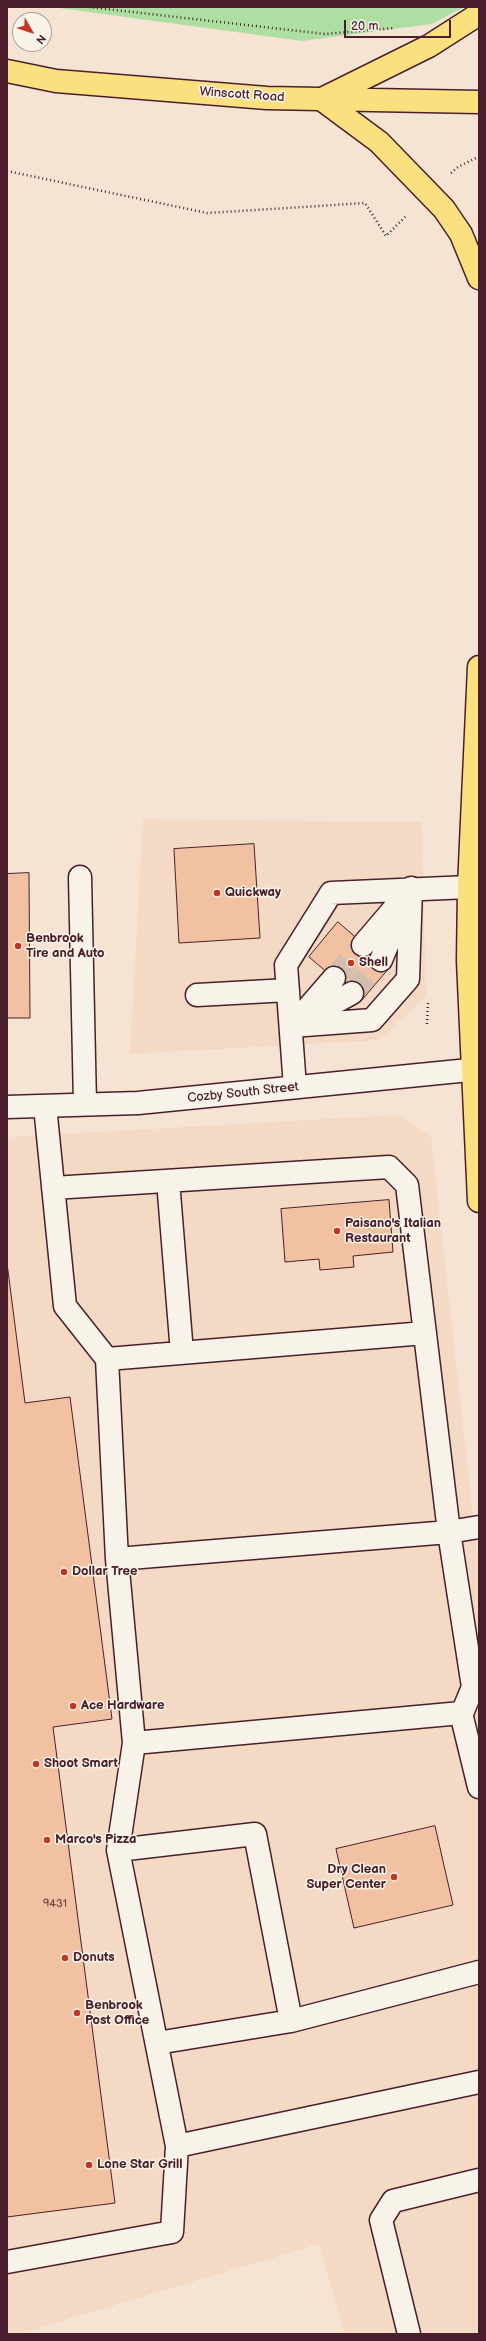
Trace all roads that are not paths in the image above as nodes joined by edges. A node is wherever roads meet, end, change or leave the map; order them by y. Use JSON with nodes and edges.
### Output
{"nodes":[{"id":1,"x":479,"y":14,"type":"edge"},
{"id":2,"x":7,"y":71,"type":"edge"},
{"id":3,"x":321,"y":99,"type":"junction"},
{"id":4,"x":479,"y":102,"type":"edge"},
{"id":5,"x":479,"y":278,"type":"edge"},
{"id":6,"x":479,"y":667,"type":"edge"},
{"id":7,"x":80,"y":877,"type":"dead end"},
{"id":8,"x":469,"y":887,"type":"junction"},
{"id":9,"x":411,"y":888,"type":"junction"},
{"id":10,"x":363,"y":944,"type":"tunnel mouth"},
{"id":11,"x":381,"y":960,"type":"tunnel mouth"},
{"id":12,"x":334,"y":978,"type":"tunnel mouth"},
{"id":13,"x":288,"y":990,"type":"junction"},
{"id":14,"x":352,"y":993,"type":"tunnel mouth"},
{"id":15,"x":197,"y":995,"type":"dead end"},
{"id":16,"x":292,"y":1026,"type":"junction"},
{"id":17,"x":476,"y":1069,"type":"edge"},
{"id":18,"x":295,"y":1087,"type":"junction"},
{"id":19,"x":85,"y":1104,"type":"junction"},
{"id":20,"x":45,"y":1106,"type":"junction"},
{"id":21,"x":7,"y":1107,"type":"edge"},
{"id":22,"x":168,"y":1181,"type":"junction"},
{"id":23,"x":53,"y":1188,"type":"junction"},
{"id":24,"x":479,"y":1201,"type":"edge"},
{"id":25,"x":425,"y":1333,"type":"junction"},
{"id":26,"x":182,"y":1353,"type":"junction"},
{"id":27,"x":107,"y":1359,"type":"junction"},
{"id":28,"x":479,"y":1527,"type":"edge"},
{"id":29,"x":449,"y":1532,"type":"junction"},
{"id":30,"x":117,"y":1559,"type":"junction"},
{"id":31,"x":461,"y":1713,"type":"junction"},
{"id":32,"x":134,"y":1743,"type":"junction"},
{"id":33,"x":479,"y":1787,"type":"edge"},
{"id":34,"x":118,"y":1850,"type":"junction"},
{"id":35,"x":479,"y":1972,"type":"edge"},
{"id":36,"x":291,"y":2021,"type":"junction"},
{"id":37,"x":157,"y":2043,"type":"junction"},
{"id":38,"x":479,"y":2082,"type":"edge"},
{"id":39,"x":177,"y":2146,"type":"junction"},
{"id":40,"x":479,"y":2180,"type":"edge"},
{"id":41,"x":7,"y":2262,"type":"edge"},
{"id":42,"x":409,"y":2334,"type":"edge"}],
"edges":[{"from":1,"to":3,"type":"main road"},
{"from":2,"to":3,"type":"main road","name":"Winscott Road"},
{"from":3,"to":4,"type":"main road","name":"Winscott Road"},
{"from":3,"to":5,"type":"main road"},
{"from":6,"to":8,"type":"main road"},
{"from":7,"to":19,"type":"street"},
{"from":8,"to":9,"type":"street"},
{"from":8,"to":17,"type":"main road"},
{"from":9,"to":10,"type":"street"},
{"from":9,"to":11,"type":"street"},
{"from":9,"to":13,"type":"street"},
{"from":9,"to":16,"type":"street"},
{"from":12,"to":16,"type":"street"},
{"from":13,"to":15,"type":"street"},
{"from":13,"to":16,"type":"street"},
{"from":14,"to":16,"type":"street"},
{"from":16,"to":18,"type":"street"},
{"from":17,"to":18,"type":"street","name":"Cozby South Street"},
{"from":17,"to":24,"type":"main road"},
{"from":18,"to":19,"type":"street","name":"Cozby South Street"},
{"from":19,"to":20,"type":"street","name":"Cozby South Street"},
{"from":20,"to":21,"type":"street","name":"Cozby South Street"},
{"from":20,"to":23,"type":"street"},
{"from":22,"to":23,"type":"street"},
{"from":22,"to":25,"type":"street"},
{"from":22,"to":26,"type":"street"},
{"from":23,"to":27,"type":"street"},
{"from":25,"to":26,"type":"street"},
{"from":25,"to":29,"type":"street"},
{"from":26,"to":27,"type":"street"},
{"from":27,"to":30,"type":"street"},
{"from":28,"to":29,"type":"street"},
{"from":29,"to":30,"type":"street"},
{"from":29,"to":31,"type":"street"},
{"from":30,"to":32,"type":"street"},
{"from":31,"to":32,"type":"street"},
{"from":31,"to":33,"type":"street"},
{"from":32,"to":34,"type":"street"},
{"from":34,"to":36,"type":"street"},
{"from":34,"to":37,"type":"street"},
{"from":35,"to":36,"type":"street"},
{"from":36,"to":37,"type":"street"},
{"from":37,"to":39,"type":"street"},
{"from":38,"to":39,"type":"street"},
{"from":39,"to":41,"type":"street"},
{"from":40,"to":42,"type":"street"}]}
